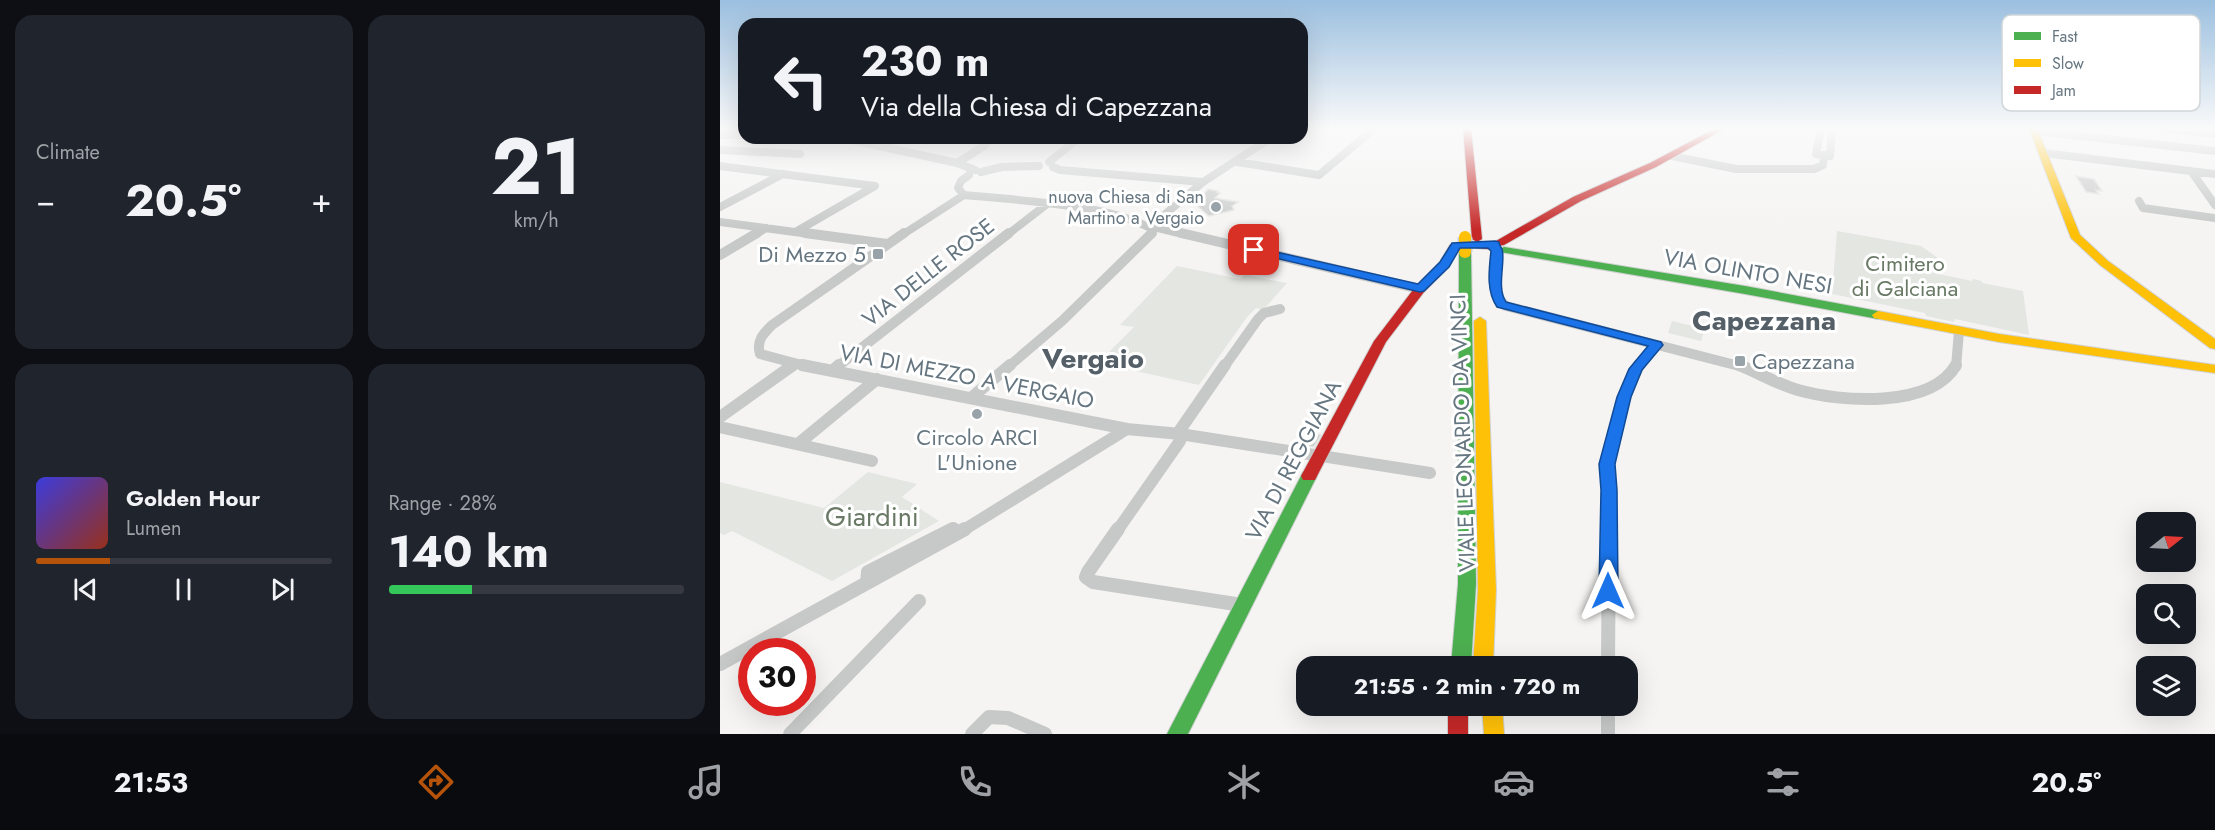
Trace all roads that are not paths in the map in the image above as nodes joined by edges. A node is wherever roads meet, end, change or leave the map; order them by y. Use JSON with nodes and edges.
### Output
{"nodes":[{"id":1,"x":954,"y":162,"type":"edge"},
{"id":2,"x":1237,"y":162,"type":"edge"},
{"id":3,"x":1238,"y":162,"type":"edge"},
{"id":4,"x":1335,"y":162,"type":"edge"},
{"id":5,"x":1467,"y":162,"type":"edge"},
{"id":6,"x":1474,"y":162,"type":"edge"},
{"id":7,"x":1658,"y":162,"type":"edge"},
{"id":8,"x":1700,"y":162,"type":"edge"},
{"id":9,"x":1823,"y":162,"type":"edge"},
{"id":10,"x":2047,"y":162,"type":"edge"},
{"id":11,"x":2120,"y":162,"type":"edge"},
{"id":12,"x":957,"y":163,"type":"joint"},
{"id":13,"x":1051,"y":164,"type":"joint"},
{"id":14,"x":722,"y":168,"type":"edge"},
{"id":15,"x":2191,"y":171,"type":"junction"},
{"id":16,"x":975,"y":172,"type":"junction"},
{"id":17,"x":783,"y":174,"type":"junction"},
{"id":18,"x":2215,"y":174,"type":"edge"},
{"id":19,"x":1203,"y":182,"type":"junction"},
{"id":20,"x":964,"y":195,"type":"junction"},
{"id":21,"x":2139,"y":201,"type":"dead end"},
{"id":22,"x":1047,"y":204,"type":"junction"},
{"id":23,"x":2215,"y":205,"type":"edge"},
{"id":24,"x":720,"y":207,"type":"edge"},
{"id":25,"x":1159,"y":218,"type":"junction"},
{"id":26,"x":2215,"y":218,"type":"edge"},
{"id":27,"x":1135,"y":220,"type":"junction"},
{"id":28,"x":720,"y":222,"type":"edge"},
{"id":29,"x":767,"y":228,"type":"junction"},
{"id":30,"x":1151,"y":230,"type":"junction"},
{"id":31,"x":797,"y":231,"type":"junction"},
{"id":32,"x":887,"y":244,"type":"junction"},
{"id":33,"x":1491,"y":245,"type":"junction"},
{"id":34,"x":720,"y":255,"type":"edge"},
{"id":35,"x":1420,"y":289,"type":"junction"},
{"id":36,"x":1280,"y":309,"type":"dead end"},
{"id":37,"x":1959,"y":331,"type":"junction"},
{"id":38,"x":1657,"y":345,"type":"junction"},
{"id":39,"x":2215,"y":345,"type":"edge"},
{"id":40,"x":795,"y":364,"type":"junction"},
{"id":41,"x":2214,"y":368,"type":"edge"},
{"id":42,"x":833,"y":370,"type":"junction"},
{"id":43,"x":877,"y":379,"type":"junction"},
{"id":44,"x":971,"y":398,"type":"junction"},
{"id":45,"x":720,"y":417,"type":"edge"},
{"id":46,"x":720,"y":427,"type":"edge"},
{"id":47,"x":1127,"y":429,"type":"junction"},
{"id":48,"x":1180,"y":434,"type":"junction"},
{"id":49,"x":798,"y":444,"type":"junction"},
{"id":50,"x":1319,"y":455,"type":"junction"},
{"id":51,"x":872,"y":460,"type":"dead end"},
{"id":52,"x":1430,"y":473,"type":"dead end"},
{"id":53,"x":1487,"y":590,"type":"junction"},
{"id":54,"x":920,"y":601,"type":"dead end"},
{"id":55,"x":1242,"y":605,"type":"junction"},
{"id":56,"x":1462,"y":656,"type":"edge"},
{"id":57,"x":1484,"y":656,"type":"edge"},
{"id":58,"x":1490,"y":656,"type":"edge"},
{"id":59,"x":1608,"y":656,"type":"edge"},
{"id":60,"x":720,"y":664,"type":"edge"},
{"id":61,"x":1458,"y":716,"type":"edge"},
{"id":62,"x":1481,"y":716,"type":"edge"},
{"id":63,"x":1493,"y":716,"type":"edge"},
{"id":64,"x":1608,"y":716,"type":"edge"},
{"id":65,"x":790,"y":734,"type":"edge"},
{"id":66,"x":972,"y":734,"type":"edge"},
{"id":67,"x":1045,"y":734,"type":"edge"},
{"id":68,"x":1177,"y":734,"type":"edge"},
{"id":69,"x":1456,"y":734,"type":"edge"},
{"id":70,"x":1480,"y":734,"type":"edge"},
{"id":71,"x":1494,"y":734,"type":"edge"},
{"id":72,"x":1608,"y":734,"type":"edge"}],
"edges":[{"from":1,"to":12,"type":"street"},
{"from":2,"to":19,"type":"street"},
{"from":3,"to":4,"type":"street"},
{"from":5,"to":33,"type":"main road","name":"VIALE LEONARDO DA VINCI"},
{"from":6,"to":33,"type":"main road","name":"VIALE LEONARDO DA VINCI"},
{"from":7,"to":33,"type":"main road"},
{"from":8,"to":9,"type":"street"},
{"from":10,"to":39,"type":"main road"},
{"from":11,"to":15,"type":"street"},
{"from":12,"to":16,"type":"street"},
{"from":13,"to":16,"type":"street"},
{"from":13,"to":19,"type":"street"},
{"from":14,"to":17,"type":"street"},
{"from":15,"to":18,"type":"street"},
{"from":15,"to":23,"type":"street"},
{"from":16,"to":20,"type":"street"},
{"from":17,"to":24,"type":"street"},
{"from":17,"to":31,"type":"street"},
{"from":19,"to":25,"type":"street"},
{"from":20,"to":22,"type":"street"},
{"from":20,"to":32,"type":"street","name":"VIA DI MEZZO A VERGAIO"},
{"from":21,"to":26,"type":"street"},
{"from":22,"to":27,"type":"street"},
{"from":22,"to":42,"type":"street","name":"VIA DELLE ROSE"},
{"from":25,"to":27,"type":"street"},
{"from":25,"to":30,"type":"street"},
{"from":27,"to":30,"type":"street"},
{"from":28,"to":29,"type":"street"},
{"from":29,"to":31,"type":"street"},
{"from":29,"to":34,"type":"street"},
{"from":30,"to":35,"type":"street"},
{"from":30,"to":44,"type":"street"},
{"from":31,"to":32,"type":"street"},
{"from":32,"to":40,"type":"street","name":"VIA DI MEZZO A VERGAIO"},
{"from":33,"to":35,"type":"main road","name":"VIA DI REGGIANA"},
{"from":33,"to":37,"type":"main road","name":"VIA OLINTO NESI"},
{"from":33,"to":38,"type":"street"},
{"from":33,"to":53,"type":"main road","name":"VIALE LEONARDO DA VINCI"},
{"from":33,"to":56,"type":"main road","name":"VIALE LEONARDO DA VINCI"},
{"from":35,"to":50,"type":"main road","name":"VIA DI REGGIANA"},
{"from":36,"to":48,"type":"street"},
{"from":37,"to":38,"type":"street"},
{"from":37,"to":41,"type":"main road","name":"VIA OLINTO NESI"},
{"from":38,"to":59,"type":"street"},
{"from":40,"to":42,"type":"street","name":"VIA DI MEZZO A VERGAIO"},
{"from":40,"to":45,"type":"street"},
{"from":42,"to":43,"type":"street","name":"VIA DI MEZZO A VERGAIO"},
{"from":43,"to":44,"type":"street","name":"VIA DI MEZZO A VERGAIO"},
{"from":43,"to":49,"type":"street"},
{"from":44,"to":47,"type":"street","name":"VIA DI MEZZO A VERGAIO"},
{"from":46,"to":49,"type":"street"},
{"from":47,"to":48,"type":"street","name":"VIA DI MEZZO A VERGAIO"},
{"from":47,"to":60,"type":"street"},
{"from":48,"to":50,"type":"street","name":"VIA DI MEZZO A VERGAIO"},
{"from":48,"to":55,"type":"street"},
{"from":49,"to":51,"type":"street"},
{"from":50,"to":52,"type":"street","name":"VIA DI MEZZO A VERGAIO"},
{"from":50,"to":55,"type":"main road","name":"VIA DI REGGIANA"},
{"from":53,"to":57,"type":"main road","name":"VIALE LEONARDO DA VINCI"},
{"from":53,"to":58,"type":"main road"},
{"from":54,"to":65,"type":"street"},
{"from":55,"to":68,"type":"main road","name":"VIA DI REGGIANA"},
{"from":61,"to":69,"type":"main road"},
{"from":62,"to":70,"type":"main road"},
{"from":63,"to":71,"type":"main road"},
{"from":64,"to":72,"type":"street"},
{"from":66,"to":67,"type":"street"}]}
